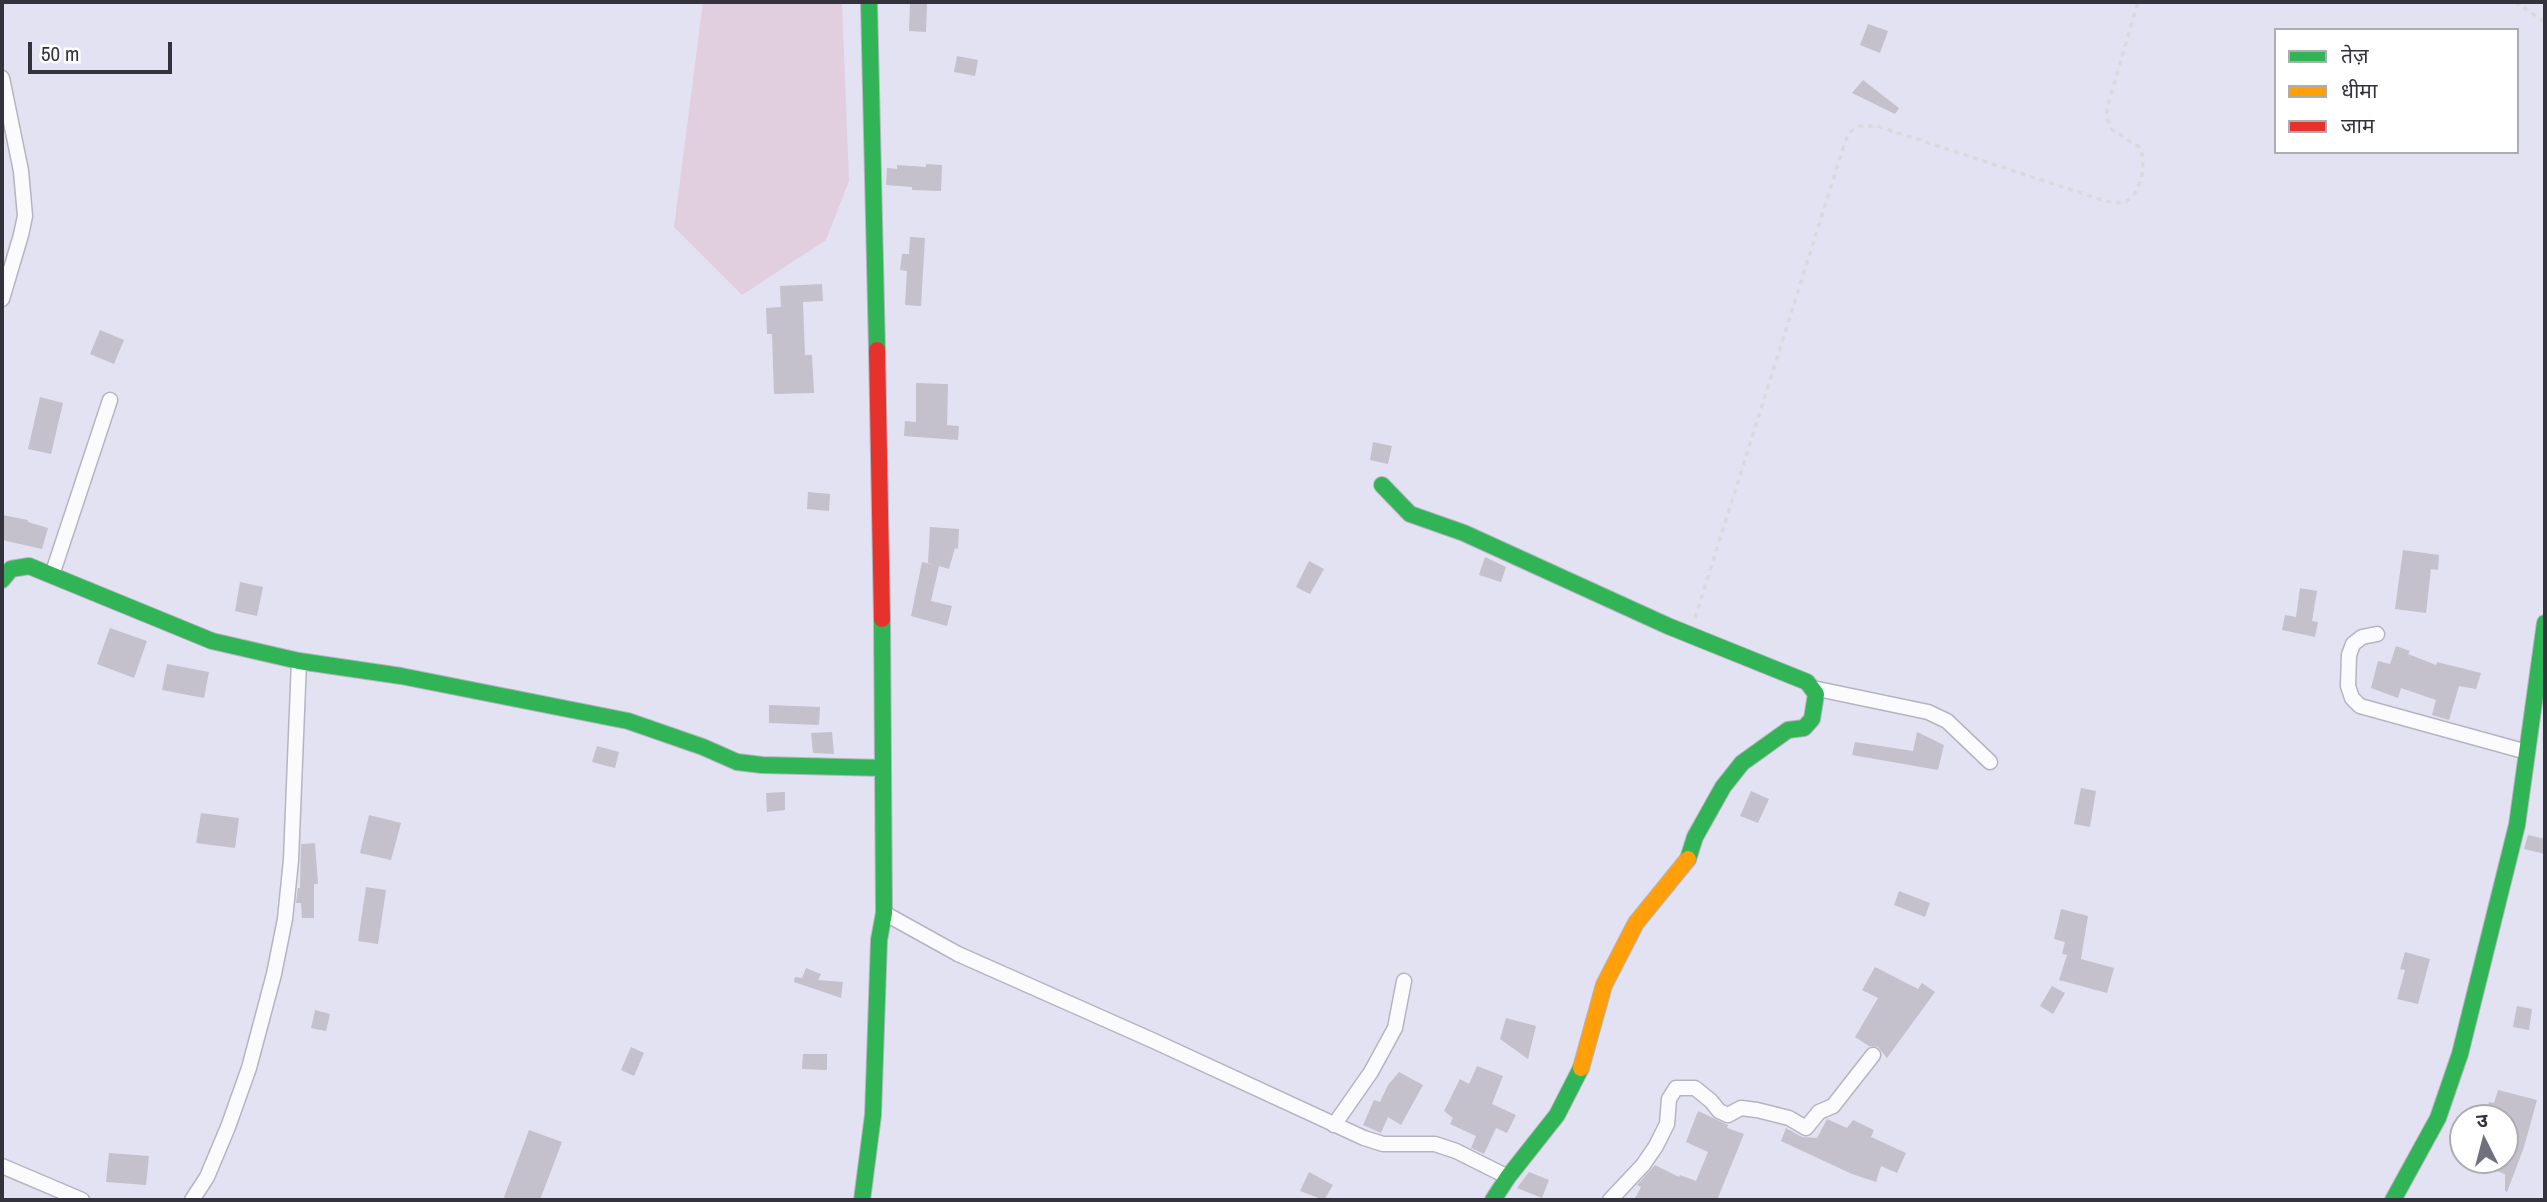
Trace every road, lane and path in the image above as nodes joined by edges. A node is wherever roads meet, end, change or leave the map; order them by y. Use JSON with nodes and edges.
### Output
{"nodes":[{"id":1,"x":869,"y":2,"type":"edge"},
{"id":2,"x":2138,"y":2,"type":"edge"},
{"id":3,"x":2515,"y":2,"type":"edge"},
{"id":4,"x":2545,"y":22,"type":"edge"},
{"id":5,"x":2,"y":78,"type":"edge"},
{"id":6,"x":2,"y":299,"type":"edge"},
{"id":7,"x":110,"y":400,"type":"dead end"},
{"id":8,"x":1381,"y":485,"type":"dead end"},
{"id":9,"x":52,"y":575,"type":"junction"},
{"id":10,"x":2,"y":580,"type":"edge"},
{"id":11,"x":2545,"y":622,"type":"edge"},
{"id":12,"x":1690,"y":633,"type":"junction"},
{"id":13,"x":2377,"y":634,"type":"dead end"},
{"id":14,"x":299,"y":661,"type":"junction"},
{"id":15,"x":1813,"y":688,"type":"junction"},
{"id":16,"x":2527,"y":752,"type":"junction"},
{"id":17,"x":1990,"y":762,"type":"dead end"},
{"id":18,"x":883,"y":768,"type":"junction"},
{"id":19,"x":884,"y":913,"type":"junction"},
{"id":20,"x":1404,"y":981,"type":"dead end"},
{"id":21,"x":1874,"y":1055,"type":"dead end"},
{"id":22,"x":1334,"y":1125,"type":"junction"},
{"id":23,"x":2,"y":1166,"type":"edge"},
{"id":24,"x":1508,"y":1177,"type":"junction"},
{"id":25,"x":1499,"y":1199,"type":"edge"},
{"id":26,"x":82,"y":1200,"type":"edge"},
{"id":27,"x":192,"y":1200,"type":"edge"},
{"id":28,"x":862,"y":1200,"type":"edge"},
{"id":29,"x":1610,"y":1200,"type":"edge"},
{"id":30,"x":2393,"y":1200,"type":"edge"}],
"edges":[{"from":1,"to":18,"type":"street"},
{"from":2,"to":12,"type":"path"},
{"from":3,"to":4,"type":"path"},
{"from":5,"to":6,"type":"street"},
{"from":7,"to":9,"type":"street"},
{"from":8,"to":12,"type":"street"},
{"from":9,"to":10,"type":"street"},
{"from":9,"to":14,"type":"street"},
{"from":11,"to":16,"type":"street"},
{"from":12,"to":15,"type":"street"},
{"from":13,"to":16,"type":"street"},
{"from":14,"to":18,"type":"street"},
{"from":14,"to":27,"type":"street"},
{"from":15,"to":17,"type":"street"},
{"from":15,"to":24,"type":"street"},
{"from":16,"to":30,"type":"street"},
{"from":18,"to":19,"type":"street"},
{"from":19,"to":22,"type":"street"},
{"from":19,"to":28,"type":"street"},
{"from":20,"to":22,"type":"street"},
{"from":21,"to":29,"type":"street"},
{"from":22,"to":24,"type":"street"},
{"from":23,"to":26,"type":"street"},
{"from":24,"to":25,"type":"street"}]}
